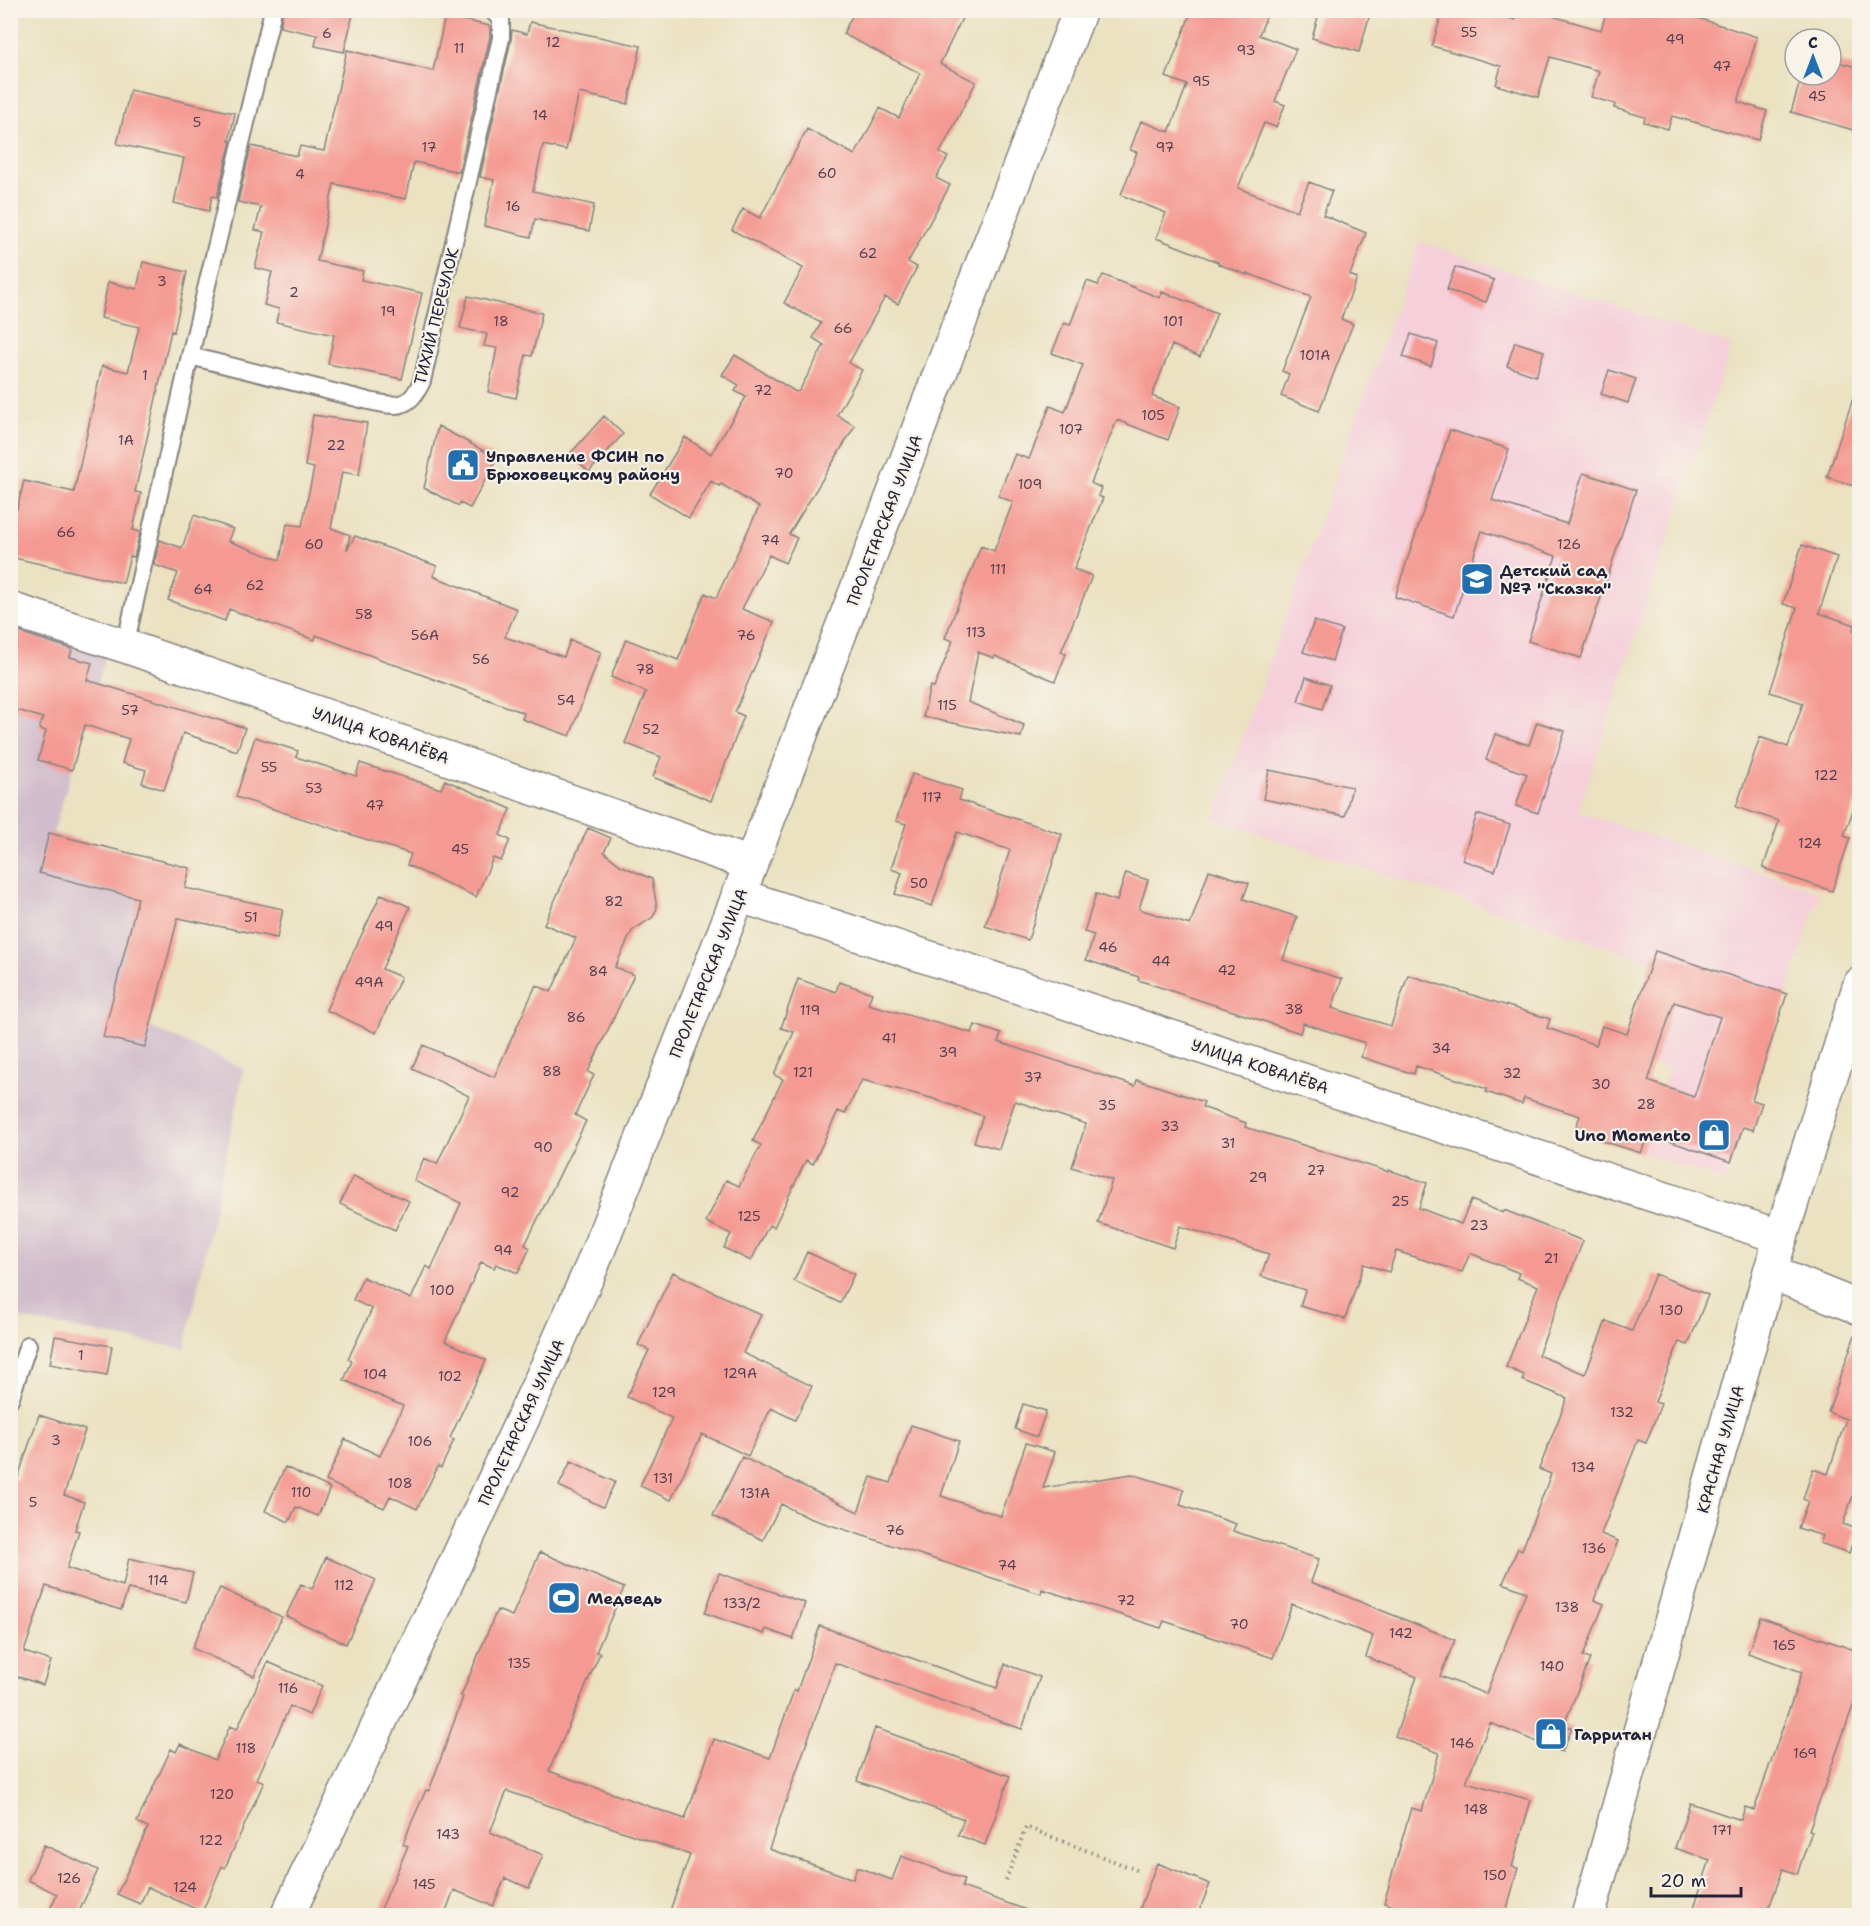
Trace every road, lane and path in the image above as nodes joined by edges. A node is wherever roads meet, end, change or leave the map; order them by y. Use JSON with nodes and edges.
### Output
{"nodes":[{"id":1,"x":273,"y":10,"type":"edge"},
{"id":2,"x":492,"y":10,"type":"edge"},
{"id":3,"x":1080,"y":10,"type":"edge"},
{"id":4,"x":190,"y":356,"type":"junction"},
{"id":5,"x":10,"y":609,"type":"edge"},
{"id":6,"x":125,"y":646,"type":"junction"},
{"id":7,"x":751,"y":864,"type":"junction"},
{"id":8,"x":738,"y":895,"type":"junction"},
{"id":9,"x":1860,"y":984,"type":"edge"},
{"id":10,"x":1781,"y":1237,"type":"junction"},
{"id":11,"x":1770,"y":1272,"type":"junction"},
{"id":12,"x":1860,"y":1308,"type":"edge"},
{"id":13,"x":28,"y":1345,"type":"dead end"},
{"id":14,"x":10,"y":1399,"type":"edge"},
{"id":15,"x":1139,"y":1871,"type":"dead end"},
{"id":16,"x":1006,"y":1880,"type":"dead end"},
{"id":17,"x":287,"y":1916,"type":"edge"},
{"id":18,"x":1588,"y":1916,"type":"edge"}],
"edges":[{"from":1,"to":4,"type":"lane"},
{"from":2,"to":4,"type":"lane","name":"ТИХИЙ ПЕРЕУЛОК"},
{"from":3,"to":7,"type":"street","name":"ПРОЛЕТАРСКАЯ УЛИЦА"},
{"from":4,"to":6,"type":"lane"},
{"from":5,"to":6,"type":"street","name":"УЛИЦА КОВАЛЁВА"},
{"from":6,"to":7,"type":"street","name":"УЛИЦА КОВАЛЁВА"},
{"from":7,"to":8,"type":"street","name":"ПРОЛЕТАРСКАЯ УЛИЦА"},
{"from":8,"to":10,"type":"street","name":"УЛИЦА КОВАЛЁВА"},
{"from":8,"to":17,"type":"street","name":"ПРОЛЕТАРСКАЯ УЛИЦА"},
{"from":9,"to":10,"type":"street","name":"КРАСНАЯ УЛИЦА"},
{"from":10,"to":11,"type":"street","name":"КРАСНАЯ УЛИЦА"},
{"from":11,"to":12,"type":"street"},
{"from":11,"to":18,"type":"street","name":"КРАСНАЯ УЛИЦА"},
{"from":13,"to":14,"type":"lane"},
{"from":15,"to":16,"type":"path"}]}
